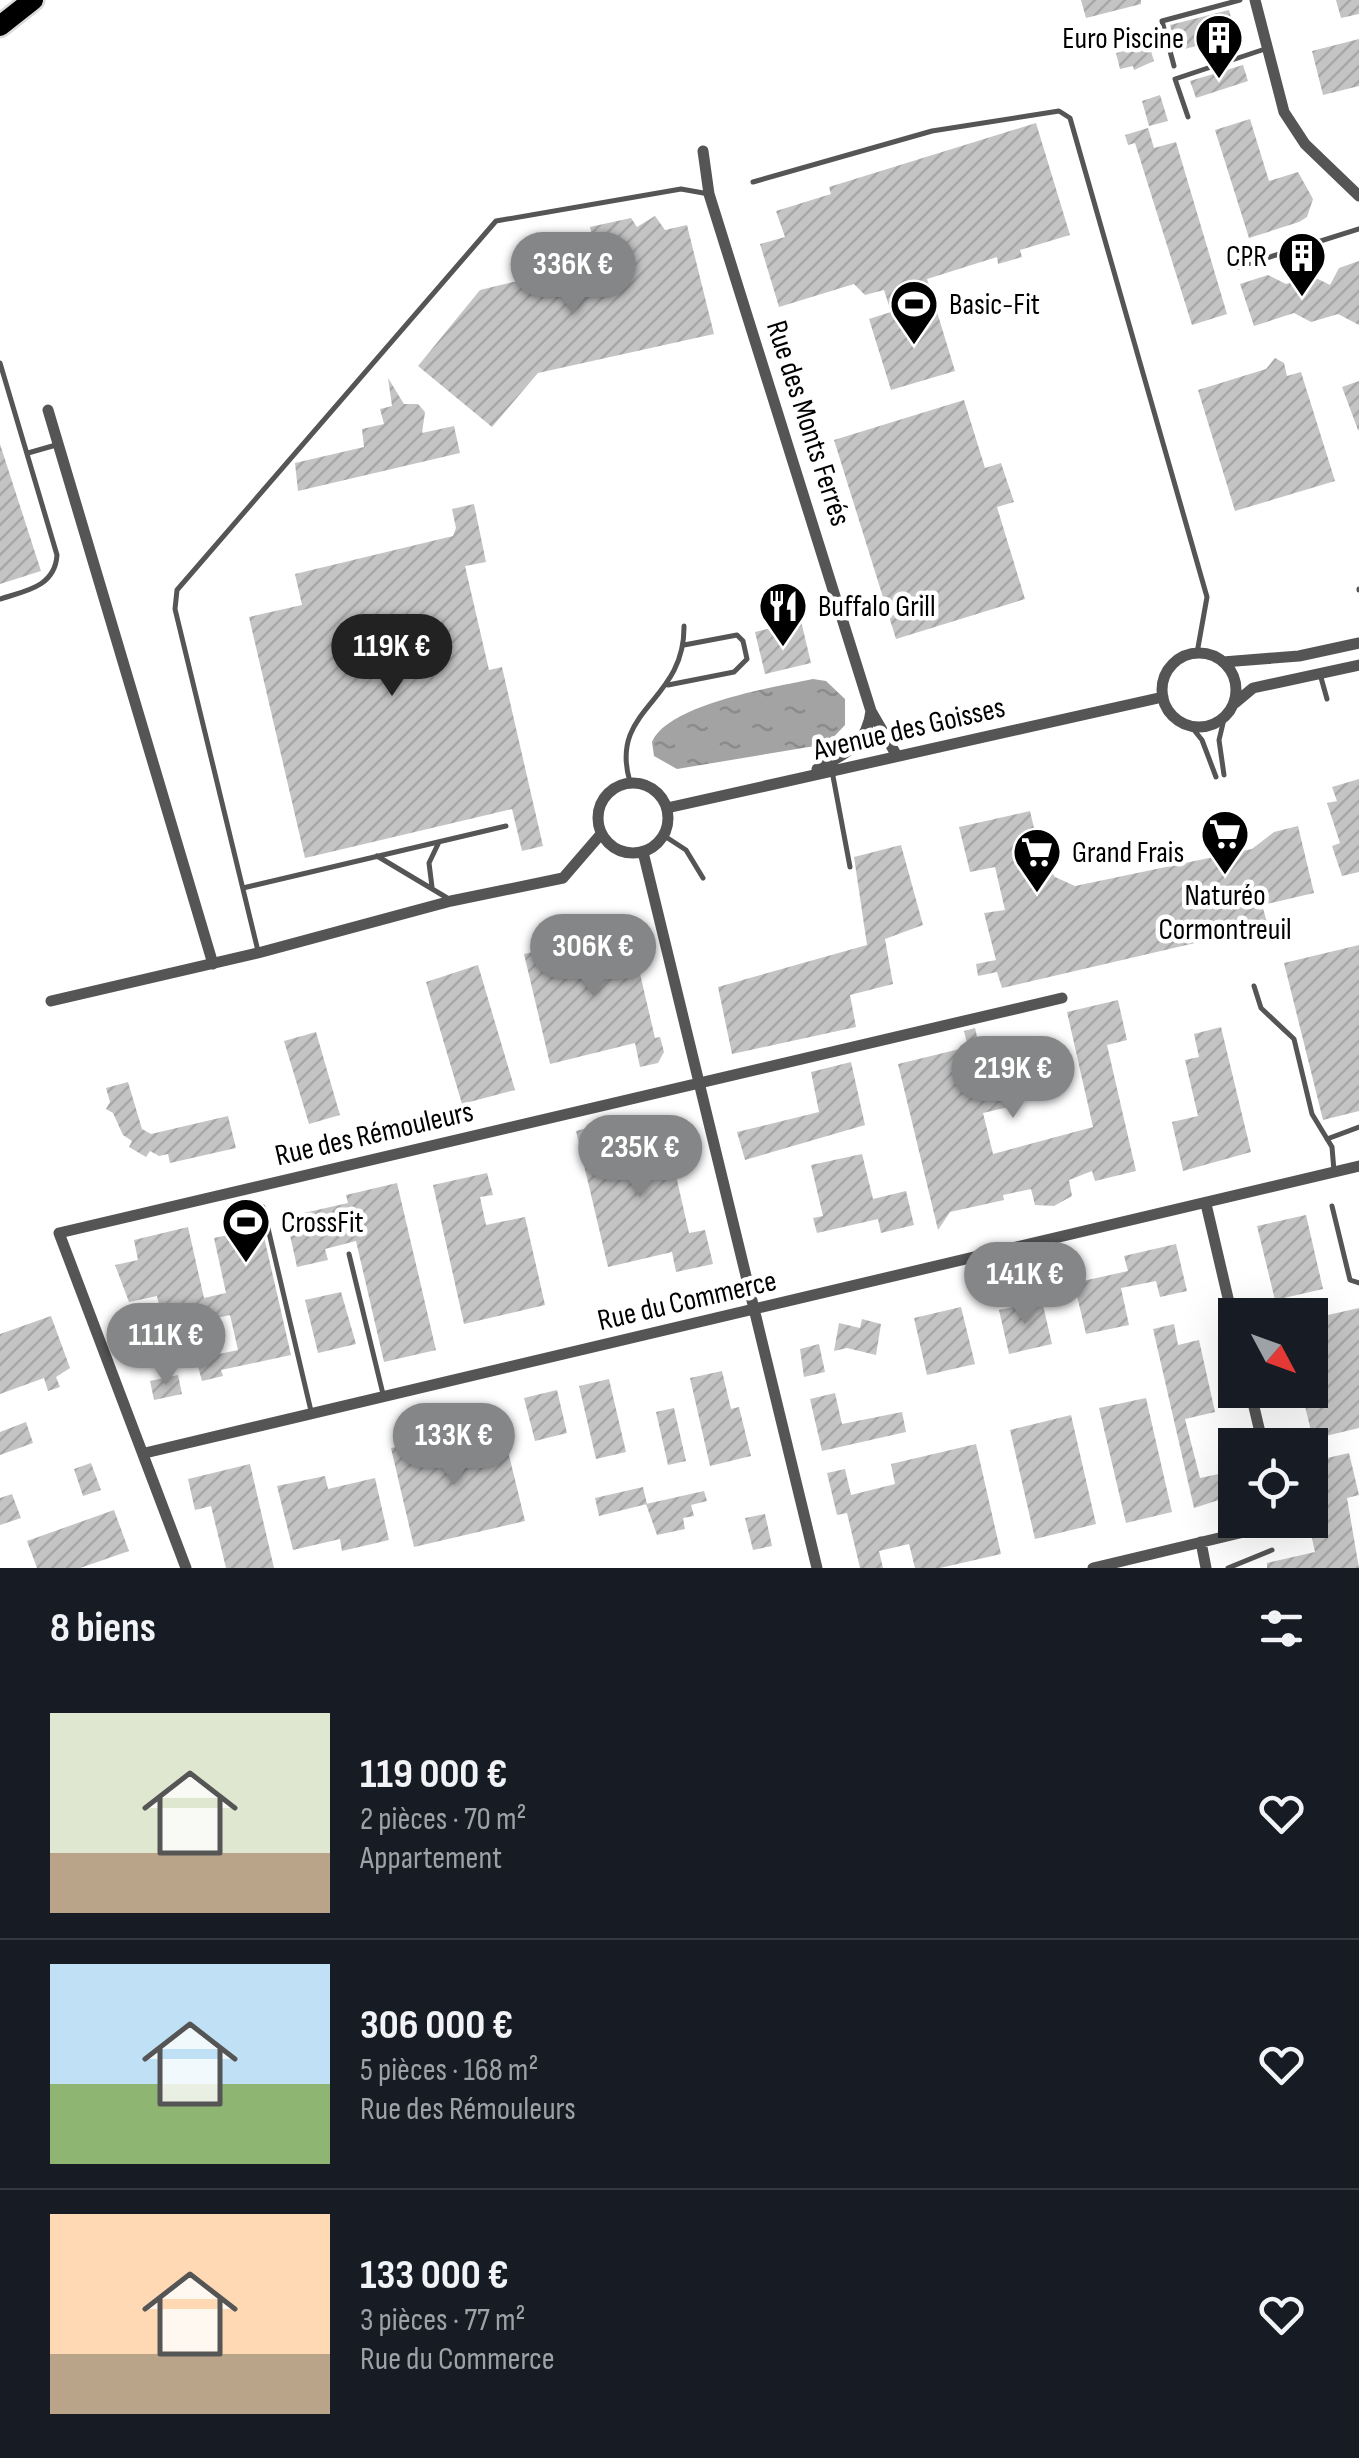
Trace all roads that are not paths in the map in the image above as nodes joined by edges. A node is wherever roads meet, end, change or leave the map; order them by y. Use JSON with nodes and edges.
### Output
{"nodes":[{"id":1,"x":33,"y":0,"type":"edge"},
{"id":2,"x":1240,"y":0,"type":"edge"},
{"id":3,"x":1255,"y":0,"type":"edge"},
{"id":4,"x":0,"y":26,"type":"edge"},
{"id":5,"x":1268,"y":48,"type":"junction"},
{"id":6,"x":1174,"y":66,"type":"dead end"},
{"id":7,"x":1188,"y":117,"type":"dead end"},
{"id":8,"x":703,"y":151,"type":"dead end"},
{"id":9,"x":753,"y":182,"type":"dead end"},
{"id":10,"x":708,"y":194,"type":"junction"},
{"id":11,"x":1359,"y":196,"type":"edge"},
{"id":12,"x":1359,"y":229,"type":"edge"},
{"id":13,"x":1238,"y":266,"type":"dead end"},
{"id":14,"x":0,"y":363,"type":"edge"},
{"id":15,"x":48,"y":410,"type":"dead end"},
{"id":16,"x":58,"y":444,"type":"junction"},
{"id":17,"x":28,"y":453,"type":"junction"},
{"id":18,"x":0,"y":599,"type":"edge"},
{"id":19,"x":684,"y":626,"type":"dead end"},
{"id":20,"x":1359,"y":643,"type":"edge"},
{"id":21,"x":684,"y":645,"type":"junction"},
{"id":22,"x":1196,"y":653,"type":"junction"},
{"id":23,"x":1223,"y":662,"type":"junction"},
{"id":24,"x":1359,"y":664,"type":"edge"},
{"id":25,"x":1320,"y":674,"type":"junction"},
{"id":26,"x":665,"y":686,"type":"junction"},
{"id":27,"x":1163,"y":697,"type":"junction"},
{"id":28,"x":1327,"y":699,"type":"dead end"},
{"id":29,"x":870,"y":711,"type":"junction"},
{"id":30,"x":1229,"y":711,"type":"junction"},
{"id":31,"x":1190,"y":726,"type":"junction"},
{"id":32,"x":898,"y":756,"type":"junction"},
{"id":33,"x":832,"y":771,"type":"junction"},
{"id":34,"x":802,"y":778,"type":"junction"},
{"id":35,"x":630,"y":782,"type":"junction"},
{"id":36,"x":667,"y":808,"type":"junction"},
{"id":37,"x":506,"y":826,"type":"dead end"},
{"id":38,"x":601,"y":834,"type":"junction"},
{"id":39,"x":663,"y":835,"type":"junction"},
{"id":40,"x":439,"y":842,"type":"junction"},
{"id":41,"x":644,"y":852,"type":"junction"},
{"id":42,"x":377,"y":856,"type":"junction"},
{"id":43,"x":850,"y":866,"type":"dead end"},
{"id":44,"x":703,"y":878,"type":"dead end"},
{"id":45,"x":243,"y":888,"type":"junction"},
{"id":46,"x":434,"y":890,"type":"junction"},
{"id":47,"x":452,"y":900,"type":"junction"},
{"id":48,"x":258,"y":954,"type":"junction"},
{"id":49,"x":212,"y":964,"type":"junction"},
{"id":50,"x":1254,"y":986,"type":"dead end"},
{"id":51,"x":1062,"y":998,"type":"dead end"},
{"id":52,"x":50,"y":1001,"type":"dead end"},
{"id":53,"x":701,"y":1082,"type":"junction"},
{"id":54,"x":1359,"y":1128,"type":"edge"},
{"id":55,"x":1327,"y":1138,"type":"junction"},
{"id":56,"x":1359,"y":1166,"type":"edge"},
{"id":57,"x":1334,"y":1174,"type":"junction"},
{"id":58,"x":1206,"y":1204,"type":"junction"},
{"id":59,"x":1332,"y":1206,"type":"dead end"},
{"id":60,"x":263,"y":1207,"type":"dead end"},
{"id":61,"x":349,"y":1254,"type":"dead end"},
{"id":62,"x":1359,"y":1283,"type":"edge"},
{"id":63,"x":1228,"y":1298,"type":"edge"},
{"id":64,"x":756,"y":1310,"type":"junction"},
{"id":65,"x":384,"y":1397,"type":"junction"},
{"id":66,"x":312,"y":1414,"type":"junction"},
{"id":67,"x":145,"y":1453,"type":"junction"},
{"id":68,"x":1218,"y":1538,"type":"edge"},
{"id":69,"x":1201,"y":1542,"type":"junction"},
{"id":70,"x":1272,"y":1550,"type":"dead end"},
{"id":71,"x":186,"y":1568,"type":"edge"},
{"id":72,"x":817,"y":1568,"type":"edge"},
{"id":73,"x":1093,"y":1568,"type":"edge"},
{"id":74,"x":1206,"y":1568,"type":"edge"},
{"id":75,"x":1228,"y":1568,"type":"edge"}],
"edges":[{"from":1,"to":4,"type":"highway"},
{"from":2,"to":6,"type":"lane"},
{"from":3,"to":5,"type":"street"},
{"from":5,"to":7,"type":"lane"},
{"from":5,"to":11,"type":"street"},
{"from":8,"to":10,"type":"street","name":"Rue des Monts Ferrés"},
{"from":9,"to":22,"type":"lane"},
{"from":10,"to":29,"type":"street","name":"Rue des Monts Ferrés"},
{"from":10,"to":45,"type":"lane"},
{"from":12,"to":13,"type":"lane"},
{"from":14,"to":17,"type":"lane"},
{"from":15,"to":16,"type":"street"},
{"from":16,"to":17,"type":"lane"},
{"from":16,"to":49,"type":"street"},
{"from":17,"to":18,"type":"lane"},
{"from":19,"to":21,"type":"lane"},
{"from":20,"to":23,"type":"street"},
{"from":21,"to":26,"type":"lane"},
{"from":21,"to":26,"type":"lane"},
{"from":22,"to":23,"type":"street"},
{"from":22,"to":27,"type":"street"},
{"from":23,"to":30,"type":"street"},
{"from":24,"to":25,"type":"street"},
{"from":25,"to":28,"type":"lane"},
{"from":25,"to":30,"type":"street"},
{"from":26,"to":35,"type":"lane"},
{"from":27,"to":31,"type":"street"},
{"from":27,"to":32,"type":"street","name":"Avenue des Goisses"},
{"from":29,"to":32,"type":"street","name":"Rue des Monts Ferrés"},
{"from":29,"to":34,"type":"street"},
{"from":30,"to":31,"type":"street"},
{"from":30,"to":31,"type":"lane"},
{"from":32,"to":33,"type":"street","name":"Avenue des Goisses"},
{"from":33,"to":34,"type":"street","name":"Avenue des Goisses"},
{"from":33,"to":43,"type":"lane"},
{"from":34,"to":36,"type":"street","name":"Avenue des Goisses"},
{"from":35,"to":36,"type":"street"},
{"from":35,"to":38,"type":"street"},
{"from":36,"to":39,"type":"street"},
{"from":37,"to":40,"type":"lane"},
{"from":38,"to":41,"type":"street"},
{"from":38,"to":47,"type":"street"},
{"from":39,"to":41,"type":"street"},
{"from":39,"to":44,"type":"lane"},
{"from":40,"to":42,"type":"lane"},
{"from":40,"to":46,"type":"lane"},
{"from":41,"to":53,"type":"street"},
{"from":42,"to":45,"type":"lane"},
{"from":42,"to":46,"type":"lane"},
{"from":45,"to":48,"type":"lane"},
{"from":46,"to":47,"type":"lane"},
{"from":47,"to":48,"type":"street"},
{"from":48,"to":49,"type":"street"},
{"from":49,"to":52,"type":"street"},
{"from":50,"to":55,"type":"lane"},
{"from":51,"to":53,"type":"street","name":"Rue des Rémouleurs"},
{"from":53,"to":64,"type":"street"},
{"from":53,"to":67,"type":"street","name":"Rue des Rémouleurs"},
{"from":54,"to":55,"type":"lane"},
{"from":55,"to":57,"type":"lane"},
{"from":56,"to":57,"type":"street","name":"Rue du Commerce"},
{"from":57,"to":58,"type":"street","name":"Rue du Commerce"},
{"from":58,"to":63,"type":"street"},
{"from":58,"to":64,"type":"street","name":"Rue du Commerce"},
{"from":59,"to":62,"type":"lane"},
{"from":60,"to":66,"type":"lane"},
{"from":61,"to":65,"type":"lane"},
{"from":64,"to":65,"type":"street","name":"Rue du Commerce"},
{"from":64,"to":72,"type":"street"},
{"from":65,"to":66,"type":"street","name":"Rue du Commerce"},
{"from":66,"to":67,"type":"street","name":"Rue du Commerce"},
{"from":67,"to":71,"type":"street"},
{"from":68,"to":69,"type":"street"},
{"from":69,"to":73,"type":"street"},
{"from":69,"to":74,"type":"street"},
{"from":70,"to":75,"type":"lane"}]}
